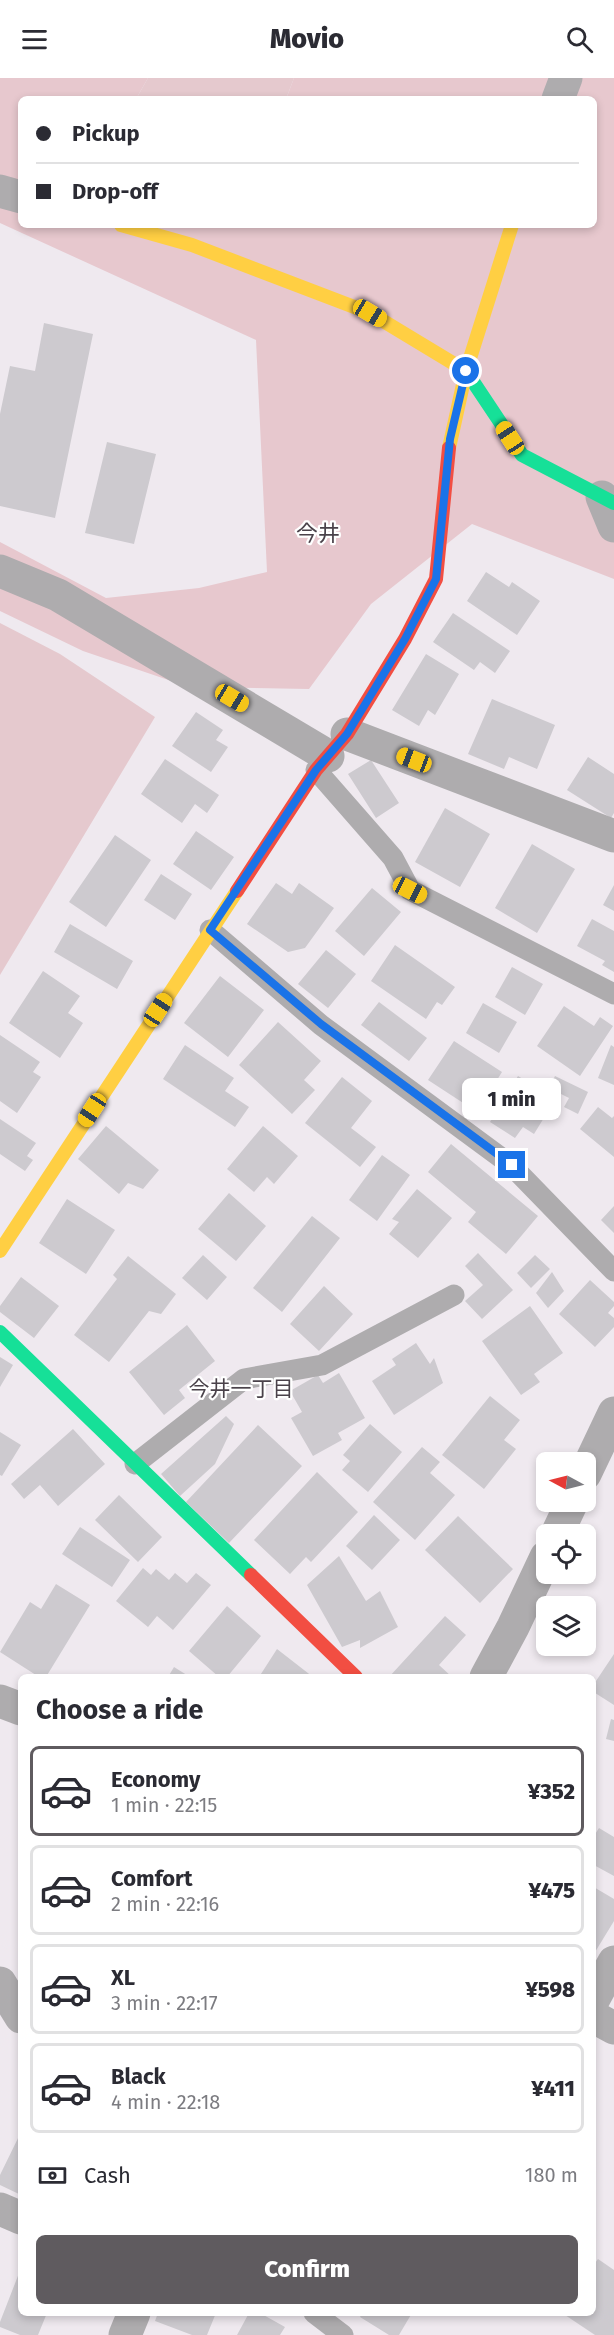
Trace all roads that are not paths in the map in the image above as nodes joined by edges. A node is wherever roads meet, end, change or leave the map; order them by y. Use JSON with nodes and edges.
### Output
{"nodes":[{"id":1,"x":566,"y":78,"type":"edge"},
{"id":2,"x":559,"y":96,"type":"edge"},
{"id":3,"x":0,"y":191,"type":"edge"},
{"id":4,"x":18,"y":196,"type":"edge"},
{"id":5,"x":132,"y":228,"type":"edge"},
{"id":6,"x":511,"y":228,"type":"edge"},
{"id":7,"x":466,"y":371,"type":"junction"},
{"id":8,"x":610,"y":509,"type":"edge"},
{"id":9,"x":0,"y":571,"type":"edge"},
{"id":10,"x":330,"y":753,"type":"junction"},
{"id":11,"x":614,"y":836,"type":"edge"},
{"id":12,"x":210,"y":930,"type":"junction"},
{"id":13,"x":614,"y":994,"type":"edge"},
{"id":14,"x":0,"y":1251,"type":"edge"},
{"id":15,"x":614,"y":1271,"type":"edge"},
{"id":16,"x":454,"y":1295,"type":"dead end"},
{"id":17,"x":0,"y":1332,"type":"edge"},
{"id":18,"x":614,"y":1413,"type":"edge"},
{"id":19,"x":595,"y":1452,"type":"edge"},
{"id":20,"x":135,"y":1464,"type":"junction"},
{"id":21,"x":536,"y":1578,"type":"edge"},
{"id":22,"x":353,"y":1674,"type":"edge"},
{"id":23,"x":488,"y":1674,"type":"edge"},
{"id":24,"x":0,"y":1701,"type":"edge"},
{"id":25,"x":18,"y":1708,"type":"edge"},
{"id":26,"x":614,"y":1962,"type":"edge"},
{"id":27,"x":0,"y":1983,"type":"edge"},
{"id":28,"x":596,"y":1995,"type":"edge"},
{"id":29,"x":18,"y":2012,"type":"edge"},
{"id":30,"x":596,"y":2018,"type":"edge"},
{"id":31,"x":614,"y":2028,"type":"edge"},
{"id":32,"x":0,"y":2209,"type":"edge"},
{"id":33,"x":18,"y":2217,"type":"edge"},
{"id":34,"x":318,"y":2316,"type":"edge"},
{"id":35,"x":343,"y":2335,"type":"edge"}],
"edges":[{"from":1,"to":2,"type":"street"},
{"from":3,"to":4,"type":"street"},
{"from":5,"to":7,"type":"street"},
{"from":6,"to":7,"type":"street"},
{"from":7,"to":8,"type":"street"},
{"from":7,"to":10,"type":"street"},
{"from":9,"to":10,"type":"street"},
{"from":10,"to":11,"type":"street"},
{"from":10,"to":12,"type":"street"},
{"from":10,"to":13,"type":"lane"},
{"from":12,"to":14,"type":"street"},
{"from":12,"to":15,"type":"lane"},
{"from":16,"to":20,"type":"lane"},
{"from":17,"to":20,"type":"street"},
{"from":18,"to":19,"type":"street"},
{"from":20,"to":22,"type":"street"},
{"from":21,"to":23,"type":"street"},
{"from":24,"to":25,"type":"street"},
{"from":26,"to":28,"type":"street"},
{"from":27,"to":29,"type":"street"},
{"from":30,"to":31,"type":"street"},
{"from":32,"to":33,"type":"street"},
{"from":34,"to":35,"type":"lane"}]}
